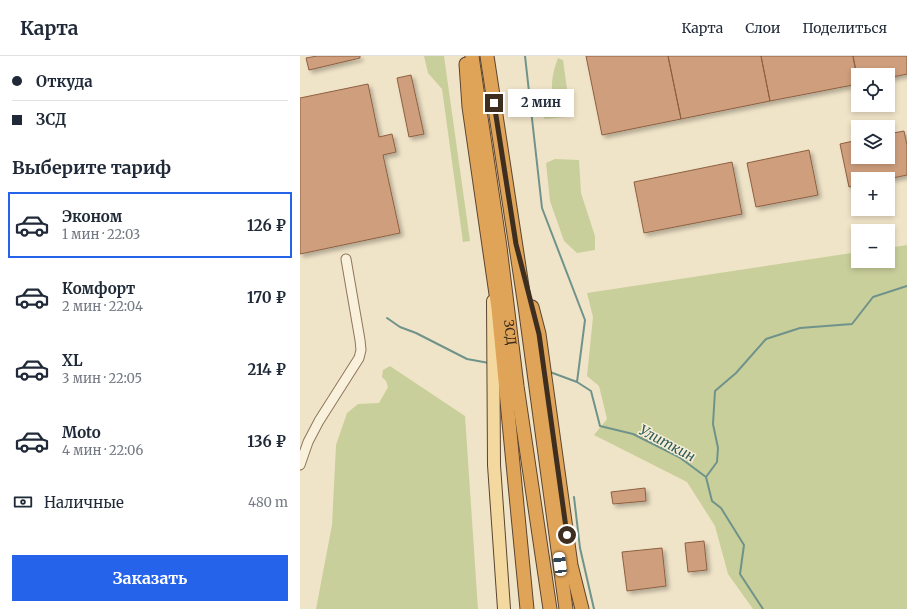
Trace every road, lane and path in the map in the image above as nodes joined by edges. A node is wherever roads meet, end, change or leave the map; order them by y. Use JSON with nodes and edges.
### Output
{"nodes":[{"id":1,"x":466,"y":56,"type":"edge"},
{"id":2,"x":472,"y":56,"type":"edge"},
{"id":3,"x":487,"y":56,"type":"edge"},
{"id":4,"x":516,"y":244,"type":"junction"},
{"id":5,"x":346,"y":259,"type":"dead end"},
{"id":6,"x":493,"y":279,"type":"junction"},
{"id":7,"x":300,"y":465,"type":"edge"},
{"id":8,"x":504,"y":609,"type":"edge"},
{"id":9,"x":527,"y":609,"type":"edge"},
{"id":10,"x":550,"y":609,"type":"edge"},
{"id":11,"x":566,"y":609,"type":"edge"},
{"id":12,"x":582,"y":609,"type":"edge"}],
"edges":[{"from":1,"to":6,"type":"highway"},
{"from":2,"to":10,"type":"highway","name":"ЗСД"},
{"from":3,"to":4,"type":"highway","name":"ЗСД"},
{"from":4,"to":11,"type":"highway","name":"ЗСД"},
{"from":4,"to":12,"type":"highway"},
{"from":5,"to":7,"type":"street"},
{"from":6,"to":8,"type":"main road"},
{"from":6,"to":9,"type":"highway"}]}
